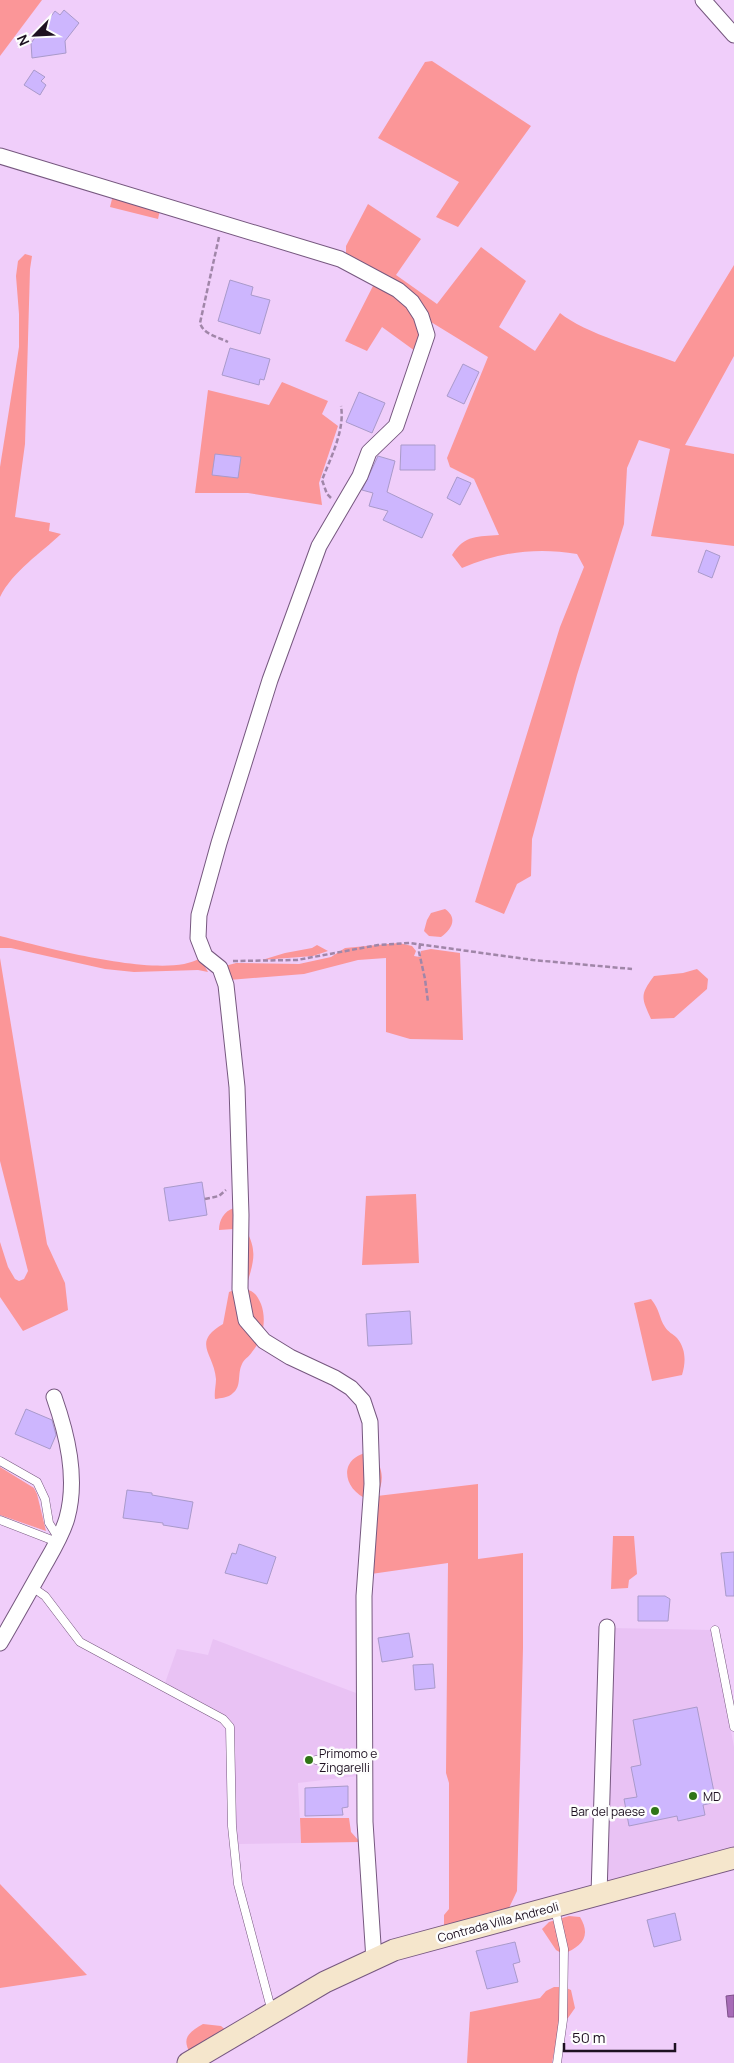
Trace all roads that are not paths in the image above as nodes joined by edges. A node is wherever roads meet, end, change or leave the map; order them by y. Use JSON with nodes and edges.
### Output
{"nodes":[{"id":1,"x":703,"y":0,"type":"edge"},
{"id":2,"x":734,"y":35,"type":"edge"},
{"id":3,"x":0,"y":156,"type":"edge"},
{"id":4,"x":54,"y":1397,"type":"dead end"},
{"id":5,"x":0,"y":1461,"type":"edge"},
{"id":6,"x":0,"y":1520,"type":"edge"},
{"id":7,"x":58,"y":1541,"type":"junction"},
{"id":8,"x":32,"y":1587,"type":"junction"},
{"id":9,"x":607,"y":1627,"type":"dead end"},
{"id":10,"x":716,"y":1630,"type":"dead end"},
{"id":11,"x":0,"y":1643,"type":"edge"},
{"id":12,"x":734,"y":1727,"type":"edge"},
{"id":13,"x":316,"y":1760,"type":"dead end"},
{"id":14,"x":365,"y":1764,"type":"junction"},
{"id":15,"x":734,"y":1858,"type":"edge"},
{"id":16,"x":599,"y":1894,"type":"junction"},
{"id":17,"x":554,"y":1907,"type":"junction"},
{"id":18,"x":374,"y":1960,"type":"junction"},
{"id":19,"x":272,"y":2013,"type":"junction"},
{"id":20,"x":188,"y":2063,"type":"edge"},
{"id":21,"x":557,"y":2063,"type":"edge"}],
"edges":[{"from":1,"to":2,"type":"street"},
{"from":3,"to":14,"type":"street"},
{"from":4,"to":7,"type":"street"},
{"from":5,"to":7,"type":"lane"},
{"from":6,"to":7,"type":"lane"},
{"from":7,"to":8,"type":"street"},
{"from":8,"to":11,"type":"street"},
{"from":8,"to":19,"type":"lane"},
{"from":9,"to":16,"type":"street"},
{"from":10,"to":12,"type":"lane"},
{"from":13,"to":14,"type":"lane"},
{"from":14,"to":18,"type":"street"},
{"from":15,"to":16,"type":"main road","name":"Contrada Villa Andreoli"},
{"from":16,"to":17,"type":"main road","name":"Contrada Villa Andreoli"},
{"from":17,"to":18,"type":"main road","name":"Contrada Villa Andreoli"},
{"from":17,"to":21,"type":"lane"},
{"from":18,"to":19,"type":"main road","name":"Contrada Villa Andreoli"},
{"from":19,"to":20,"type":"main road","name":"Contrada Villa Andreoli"}]}
